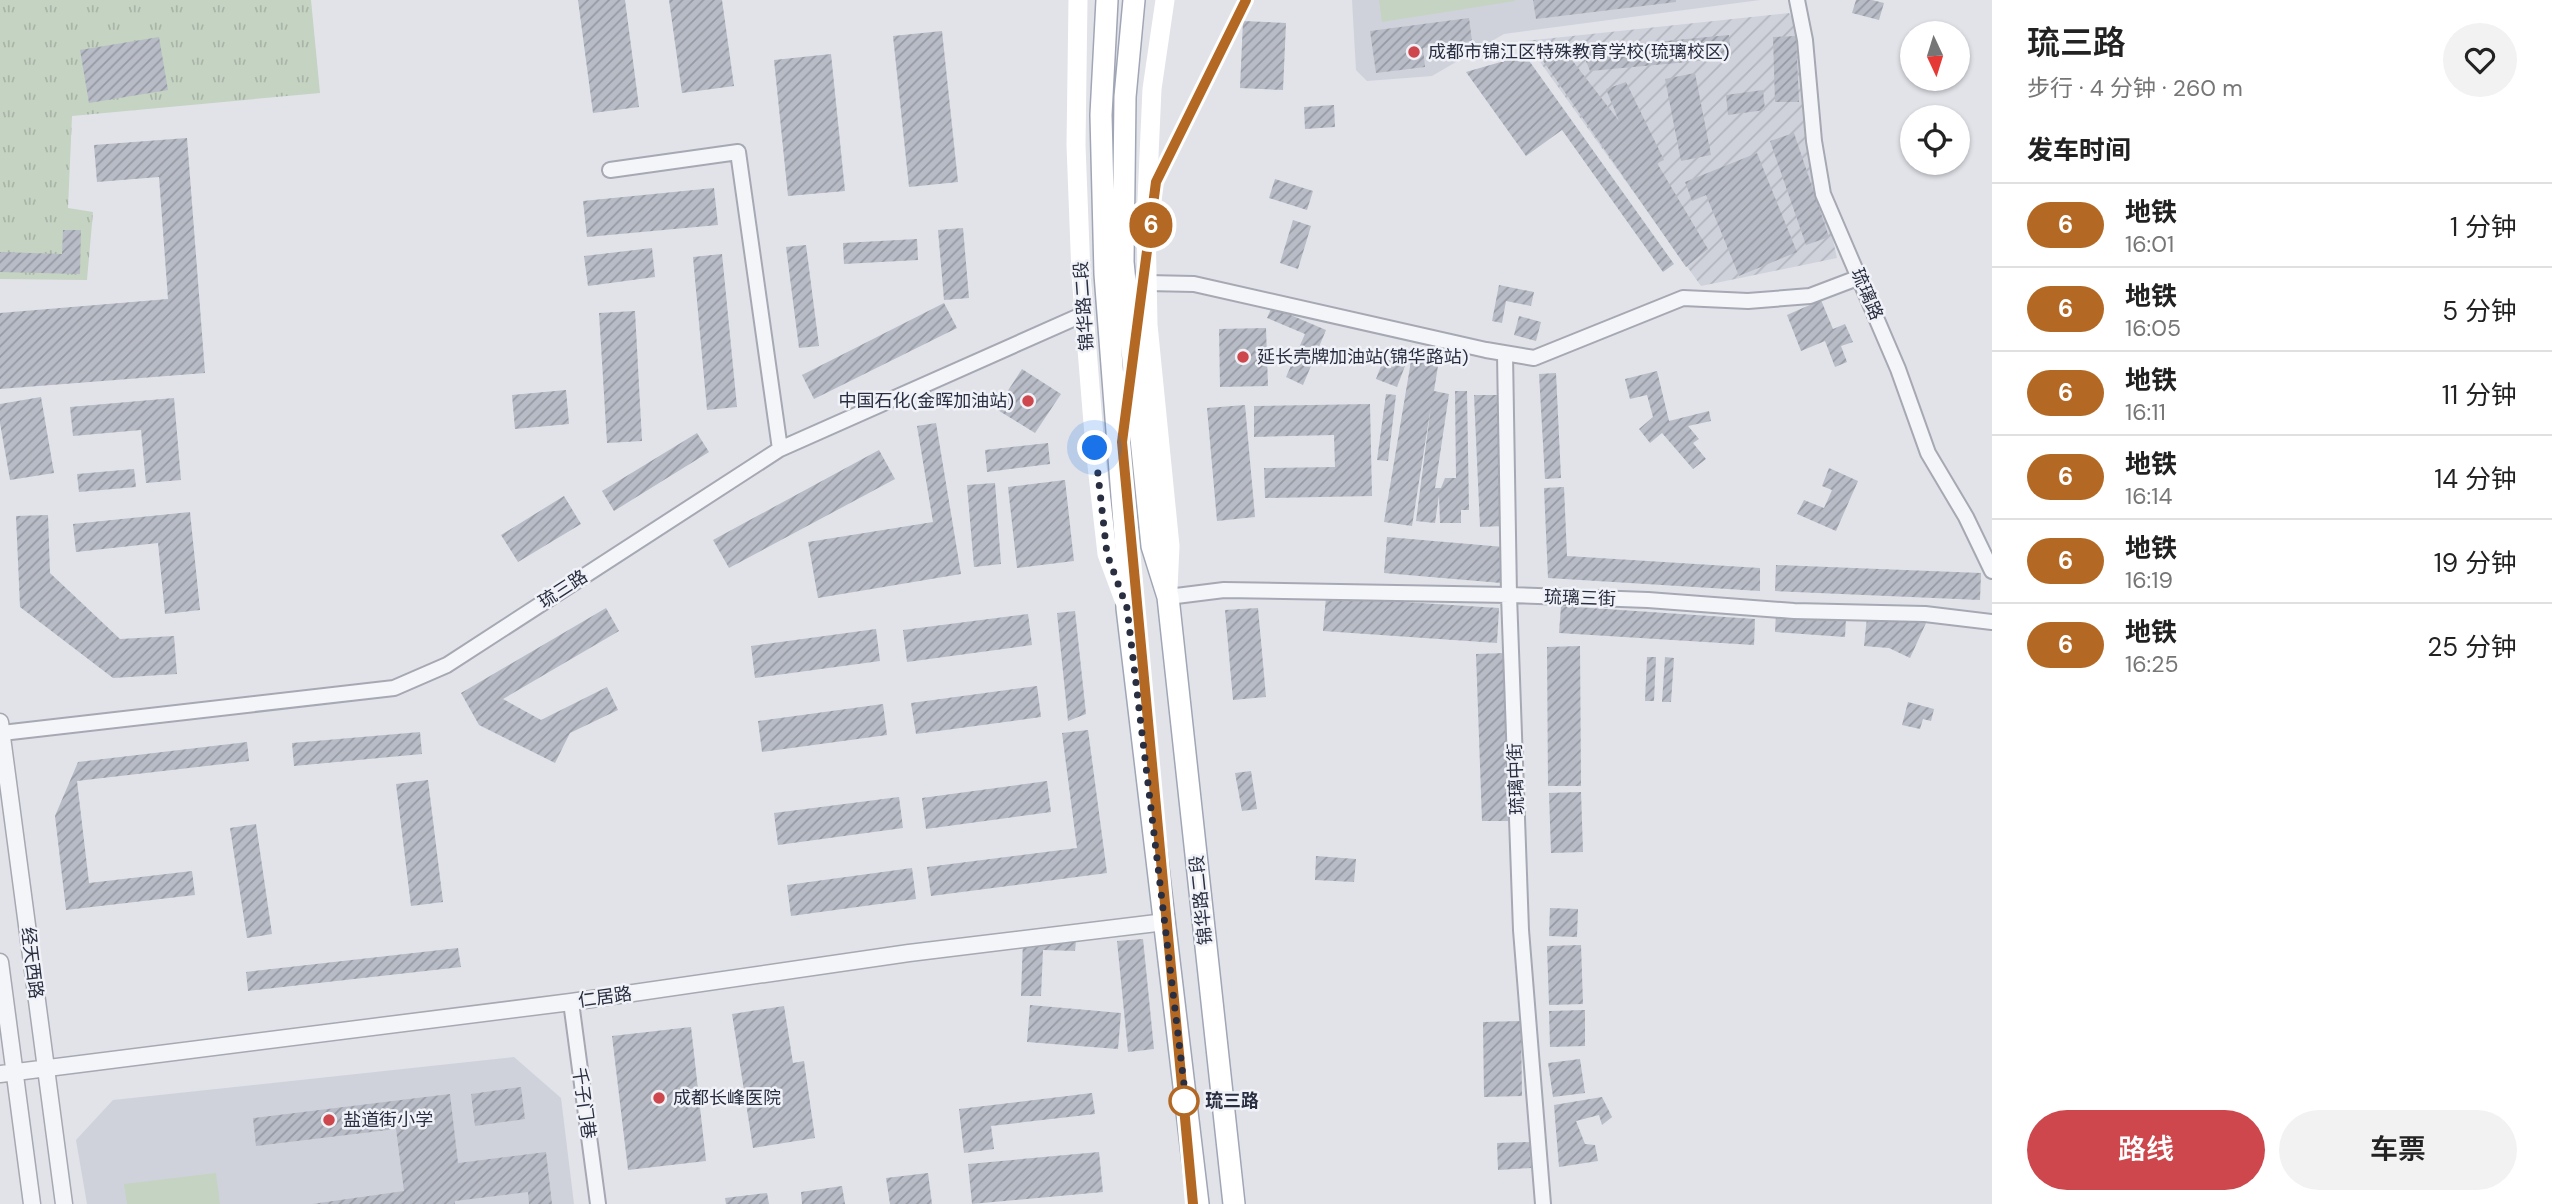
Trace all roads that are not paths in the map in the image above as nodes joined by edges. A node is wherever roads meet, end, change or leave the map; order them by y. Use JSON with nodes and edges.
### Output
{"nodes":[{"id":1,"x":1078,"y":0,"type":"edge"},
{"id":2,"x":1107,"y":0,"type":"edge"},
{"id":3,"x":1134,"y":0,"type":"edge"},
{"id":4,"x":1165,"y":0,"type":"edge"},
{"id":5,"x":1797,"y":0,"type":"edge"},
{"id":6,"x":610,"y":170,"type":"dead end"},
{"id":7,"x":1860,"y":277,"type":"junction"},
{"id":8,"x":1147,"y":284,"type":"junction"},
{"id":9,"x":1084,"y":314,"type":"junction"},
{"id":10,"x":1505,"y":354,"type":"junction"},
{"id":11,"x":780,"y":449,"type":"junction"},
{"id":12,"x":1992,"y":570,"type":"edge"},
{"id":13,"x":1509,"y":595,"type":"junction"},
{"id":14,"x":1167,"y":597,"type":"junction"},
{"id":15,"x":1127,"y":608,"type":"junction"},
{"id":16,"x":1992,"y":622,"type":"edge"},
{"id":17,"x":1,"y":727,"type":"edge"},
{"id":18,"x":1165,"y":922,"type":"junction"},
{"id":19,"x":0,"y":962,"type":"edge"},
{"id":20,"x":571,"y":1002,"type":"junction"},
{"id":21,"x":45,"y":1067,"type":"junction"},
{"id":22,"x":7,"y":1073,"type":"edge"},
{"id":23,"x":32,"y":1204,"type":"edge"},
{"id":24,"x":64,"y":1204,"type":"edge"},
{"id":25,"x":598,"y":1204,"type":"edge"},
{"id":26,"x":1198,"y":1204,"type":"edge"},
{"id":27,"x":1234,"y":1204,"type":"edge"},
{"id":28,"x":1543,"y":1204,"type":"edge"}],
"edges":[{"from":1,"to":9,"type":"main road","name":"锦华路二段"},
{"from":2,"to":15,"type":"main road","name":"锦华路二段"},
{"from":3,"to":14,"type":"main road","name":"锦华路二段"},
{"from":4,"to":8,"type":"main road","name":"锦华路二段"},
{"from":5,"to":7,"type":"street","name":"琉璃路"},
{"from":6,"to":11,"type":"street"},
{"from":7,"to":10,"type":"street"},
{"from":7,"to":12,"type":"street","name":"琉璃路"},
{"from":8,"to":10,"type":"street"},
{"from":8,"to":14,"type":"main road","name":"锦华路二段"},
{"from":9,"to":11,"type":"street","name":"琉三路"},
{"from":9,"to":15,"type":"main road","name":"锦华路二段"},
{"from":10,"to":13,"type":"street","name":"琉璃中街"},
{"from":11,"to":17,"type":"street","name":"琉三路"},
{"from":13,"to":14,"type":"street","name":"琉璃三街"},
{"from":13,"to":16,"type":"street","name":"琉璃三街"},
{"from":13,"to":28,"type":"street","name":"琉璃中街"},
{"from":14,"to":27,"type":"main road","name":"锦华路二段"},
{"from":15,"to":18,"type":"main road","name":"锦华路二段"},
{"from":17,"to":21,"type":"street","name":"经天西路"},
{"from":18,"to":20,"type":"street","name":"仁居路"},
{"from":18,"to":26,"type":"main road","name":"锦华路二段"},
{"from":19,"to":22,"type":"street","name":"经天西路"},
{"from":20,"to":21,"type":"street","name":"仁居路"},
{"from":20,"to":25,"type":"street","name":"千子门巷"},
{"from":21,"to":22,"type":"street","name":"仁居路"},
{"from":21,"to":24,"type":"street","name":"经天西路"},
{"from":22,"to":23,"type":"street","name":"经天西路"}]}
